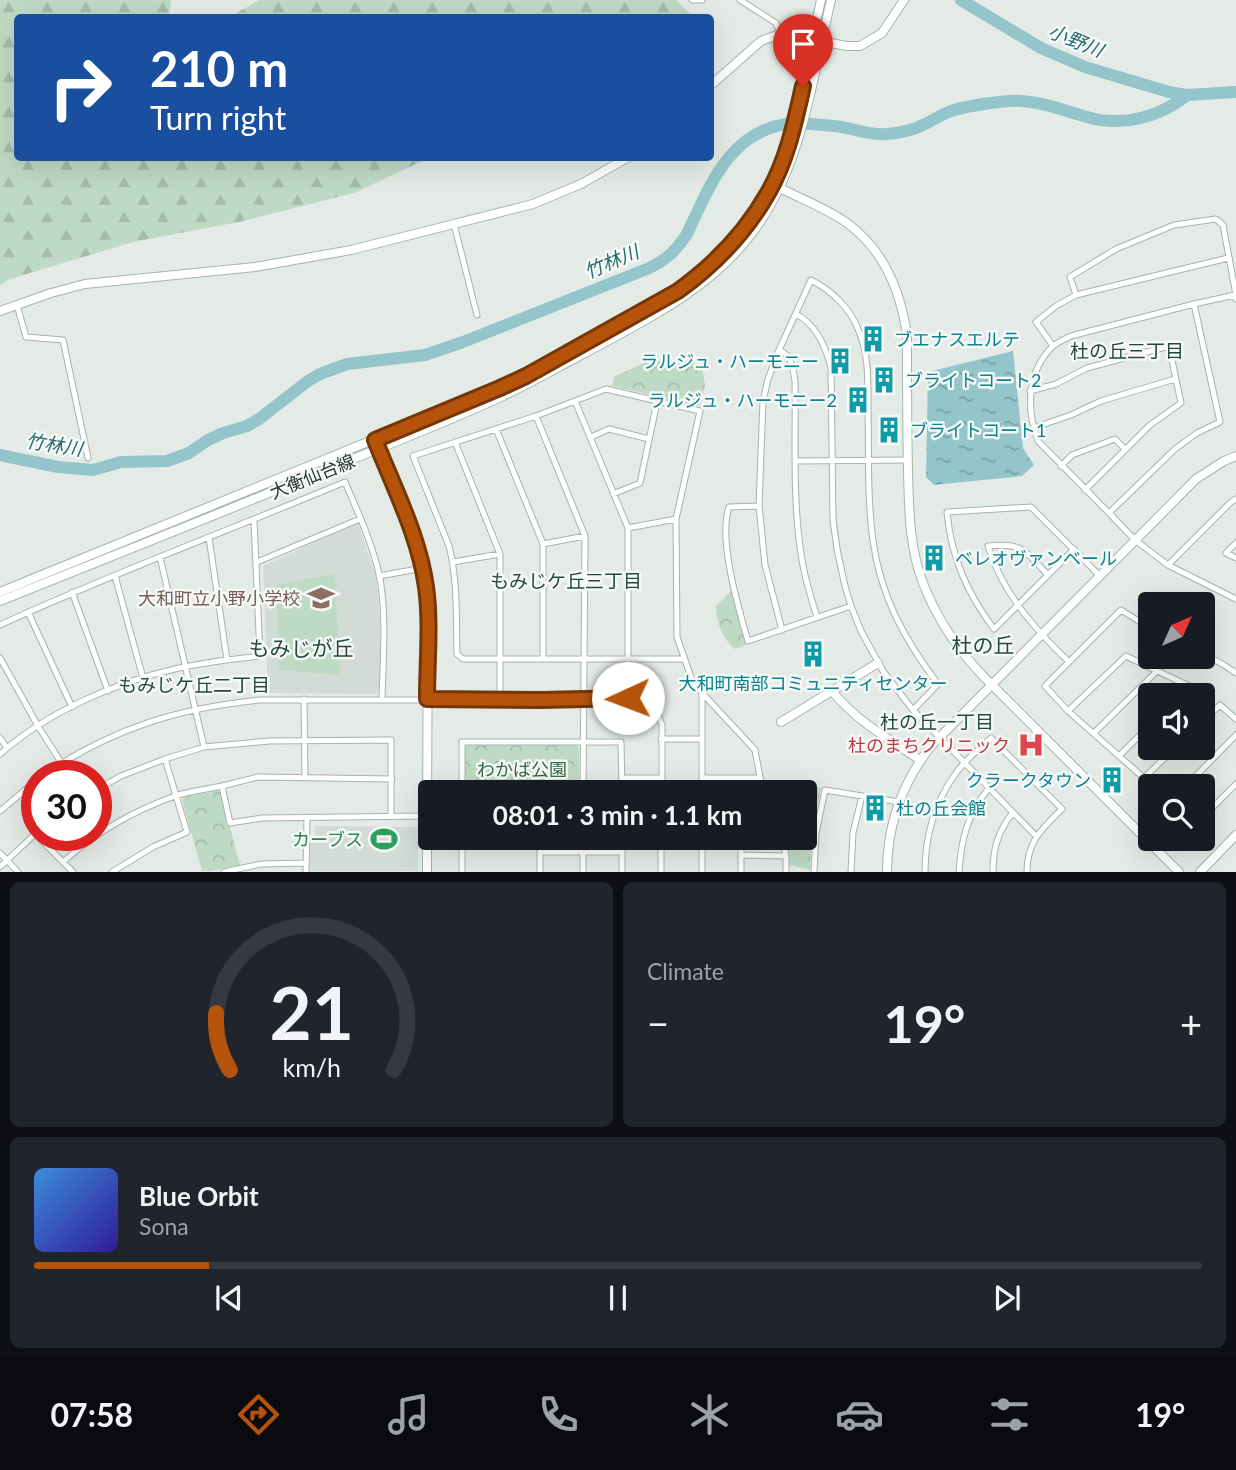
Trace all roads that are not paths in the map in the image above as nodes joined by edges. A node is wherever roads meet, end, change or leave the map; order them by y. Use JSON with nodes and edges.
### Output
{"nodes":[{"id":1,"x":692,"y":0,"type":"edge"},
{"id":2,"x":702,"y":0,"type":"edge"},
{"id":3,"x":740,"y":0,"type":"edge"},
{"id":4,"x":821,"y":0,"type":"edge"},
{"id":5,"x":831,"y":0,"type":"edge"},
{"id":6,"x":904,"y":0,"type":"edge"},
{"id":7,"x":780,"y":34,"type":"junction"},
{"id":8,"x":818,"y":40,"type":"junction"},
{"id":9,"x":714,"y":82,"type":"edge"},
{"id":10,"x":622,"y":161,"type":"edge"},
{"id":11,"x":776,"y":186,"type":"junction"},
{"id":12,"x":454,"y":224,"type":"junction"},
{"id":13,"x":1228,"y":258,"type":"junction"},
{"id":14,"x":1076,"y":295,"type":"junction"},
{"id":15,"x":1236,"y":296,"type":"edge"},
{"id":16,"x":1194,"y":304,"type":"junction"},
{"id":17,"x":17,"y":305,"type":"junction"},
{"id":18,"x":0,"y":311,"type":"edge"},
{"id":19,"x":796,"y":314,"type":"junction"},
{"id":20,"x":477,"y":315,"type":"dead end"},
{"id":21,"x":1053,"y":346,"type":"junction"},
{"id":22,"x":779,"y":350,"type":"junction"},
{"id":23,"x":1175,"y":379,"type":"junction"},
{"id":24,"x":1031,"y":391,"type":"junction"},
{"id":25,"x":575,"y":401,"type":"junction"},
{"id":26,"x":657,"y":402,"type":"junction"},
{"id":27,"x":536,"y":416,"type":"junction"},
{"id":28,"x":1033,"y":428,"type":"junction"},
{"id":29,"x":496,"y":429,"type":"junction"},
{"id":30,"x":590,"y":437,"type":"junction"},
{"id":31,"x":649,"y":439,"type":"junction"},
{"id":32,"x":455,"y":442,"type":"junction"},
{"id":33,"x":377,"y":444,"type":"junction"},
{"id":34,"x":1125,"y":449,"type":"junction"},
{"id":35,"x":1236,"y":456,"type":"edge"},
{"id":36,"x":88,"y":458,"type":"dead end"},
{"id":37,"x":869,"y":460,"type":"junction"},
{"id":38,"x":908,"y":460,"type":"junction"},
{"id":39,"x":796,"y":461,"type":"junction"},
{"id":40,"x":832,"y":461,"type":"junction"},
{"id":41,"x":1061,"y":466,"type":"junction"},
{"id":42,"x":1085,"y":490,"type":"junction"},
{"id":43,"x":613,"y":494,"type":"junction"},
{"id":44,"x":1236,"y":499,"type":"edge"},
{"id":45,"x":759,"y":506,"type":"junction"},
{"id":46,"x":1109,"y":513,"type":"junction"},
{"id":47,"x":360,"y":519,"type":"junction"},
{"id":48,"x":676,"y":519,"type":"junction"},
{"id":49,"x":254,"y":521,"type":"junction"},
{"id":50,"x":628,"y":528,"type":"junction"},
{"id":51,"x":585,"y":536,"type":"junction"},
{"id":52,"x":209,"y":538,"type":"junction"},
{"id":53,"x":1135,"y":540,"type":"junction"},
{"id":54,"x":1236,"y":543,"type":"edge"},
{"id":55,"x":543,"y":544,"type":"junction"},
{"id":56,"x":1074,"y":549,"type":"junction"},
{"id":57,"x":500,"y":554,"type":"junction"},
{"id":58,"x":160,"y":557,"type":"junction"},
{"id":59,"x":1236,"y":558,"type":"edge"},
{"id":60,"x":257,"y":562,"type":"junction"},
{"id":61,"x":453,"y":562,"type":"junction"},
{"id":62,"x":1168,"y":565,"type":"junction"},
{"id":63,"x":423,"y":568,"type":"junction"},
{"id":64,"x":1048,"y":575,"type":"junction"},
{"id":65,"x":1099,"y":575,"type":"junction"},
{"id":66,"x":115,"y":576,"type":"junction"},
{"id":67,"x":379,"y":576,"type":"junction"},
{"id":68,"x":0,"y":592,"type":"edge"},
{"id":69,"x":72,"y":592,"type":"junction"},
{"id":70,"x":1236,"y":598,"type":"edge"},
{"id":71,"x":0,"y":601,"type":"edge"},
{"id":72,"x":1017,"y":605,"type":"junction"},
{"id":73,"x":851,"y":606,"type":"junction"},
{"id":74,"x":28,"y":612,"type":"junction"},
{"id":75,"x":817,"y":617,"type":"junction"},
{"id":76,"x":1138,"y":621,"type":"edge"},
{"id":77,"x":0,"y":625,"type":"edge"},
{"id":78,"x":782,"y":629,"type":"junction"},
{"id":79,"x":1041,"y":634,"type":"junction"},
{"id":80,"x":0,"y":658,"type":"edge"},
{"id":81,"x":628,"y":658,"type":"junction"},
{"id":82,"x":500,"y":659,"type":"junction"},
{"id":83,"x":543,"y":659,"type":"junction"},
{"id":84,"x":585,"y":659,"type":"junction"},
{"id":85,"x":684,"y":659,"type":"junction"},
{"id":86,"x":227,"y":660,"type":"junction"},
{"id":87,"x":1215,"y":661,"type":"edge"},
{"id":88,"x":1069,"y":662,"type":"junction"},
{"id":89,"x":878,"y":663,"type":"junction"},
{"id":90,"x":184,"y":667,"type":"junction"},
{"id":91,"x":1157,"y":671,"type":"junction"},
{"id":92,"x":1236,"y":673,"type":"edge"},
{"id":93,"x":143,"y":678,"type":"junction"},
{"id":94,"x":1183,"y":683,"type":"edge"},
{"id":95,"x":991,"y":684,"type":"junction"},
{"id":96,"x":107,"y":691,"type":"junction"},
{"id":97,"x":832,"y":691,"type":"junction"},
{"id":98,"x":702,"y":693,"type":"junction"},
{"id":99,"x":303,"y":699,"type":"junction"},
{"id":100,"x":383,"y":699,"type":"junction"},
{"id":101,"x":427,"y":699,"type":"junction"},
{"id":102,"x":500,"y":700,"type":"junction"},
{"id":103,"x":584,"y":700,"type":"junction"},
{"id":104,"x":72,"y":707,"type":"junction"},
{"id":105,"x":194,"y":708,"type":"junction"},
{"id":106,"x":913,"y":710,"type":"junction"},
{"id":107,"x":1068,"y":710,"type":"junction"},
{"id":108,"x":1215,"y":710,"type":"edge"},
{"id":109,"x":1236,"y":719,"type":"edge"},
{"id":110,"x":781,"y":722,"type":"dead end"},
{"id":111,"x":38,"y":726,"type":"junction"},
{"id":112,"x":1094,"y":733,"type":"junction"},
{"id":113,"x":1236,"y":735,"type":"edge"},
{"id":114,"x":938,"y":737,"type":"junction"},
{"id":115,"x":1138,"y":737,"type":"edge"},
{"id":116,"x":0,"y":738,"type":"edge"},
{"id":117,"x":304,"y":739,"type":"junction"},
{"id":118,"x":661,"y":739,"type":"junction"},
{"id":119,"x":701,"y":739,"type":"junction"},
{"id":120,"x":583,"y":741,"type":"junction"},
{"id":121,"x":204,"y":747,"type":"junction"},
{"id":122,"x":7,"y":748,"type":"junction"},
{"id":123,"x":0,"y":754,"type":"edge"},
{"id":124,"x":1119,"y":755,"type":"junction"},
{"id":125,"x":165,"y":759,"type":"junction"},
{"id":126,"x":60,"y":760,"type":"edge"},
{"id":127,"x":68,"y":760,"type":"edge"},
{"id":128,"x":920,"y":760,"type":"junction"},
{"id":129,"x":1163,"y":760,"type":"edge"},
{"id":130,"x":965,"y":764,"type":"junction"},
{"id":131,"x":1141,"y":774,"type":"edge"},
{"id":132,"x":1148,"y":774,"type":"edge"},
{"id":133,"x":1198,"y":774,"type":"edge"},
{"id":134,"x":305,"y":778,"type":"junction"},
{"id":135,"x":622,"y":778,"type":"joint"},
{"id":136,"x":662,"y":778,"type":"joint"},
{"id":137,"x":702,"y":778,"type":"joint"},
{"id":138,"x":759,"y":778,"type":"joint"},
{"id":139,"x":392,"y":779,"type":"junction"},
{"id":140,"x":427,"y":780,"type":"edge"},
{"id":141,"x":462,"y":780,"type":"edge"},
{"id":142,"x":583,"y":780,"type":"edge"},
{"id":143,"x":112,"y":781,"type":"edge"},
{"id":144,"x":1236,"y":784,"type":"edge"},
{"id":145,"x":222,"y":786,"type":"junction"},
{"id":146,"x":989,"y":788,"type":"junction"},
{"id":147,"x":21,"y":793,"type":"edge"},
{"id":148,"x":177,"y":796,"type":"junction"},
{"id":149,"x":862,"y":796,"type":"junction"},
{"id":150,"x":899,"y":802,"type":"junction"},
{"id":151,"x":1215,"y":805,"type":"edge"},
{"id":152,"x":0,"y":811,"type":"edge"},
{"id":153,"x":1013,"y":812,"type":"junction"},
{"id":154,"x":391,"y":816,"type":"junction"},
{"id":155,"x":418,"y":817,"type":"edge"},
{"id":156,"x":307,"y":818,"type":"junction"},
{"id":157,"x":1236,"y":835,"type":"edge"},
{"id":158,"x":1036,"y":836,"type":"junction"},
{"id":159,"x":21,"y":847,"type":"edge"},
{"id":160,"x":427,"y":850,"type":"edge"},
{"id":161,"x":462,"y":850,"type":"edge"},
{"id":162,"x":661,"y":850,"type":"edge"},
{"id":163,"x":702,"y":850,"type":"edge"},
{"id":164,"x":741,"y":850,"type":"edge"},
{"id":165,"x":785,"y":850,"type":"edge"},
{"id":166,"x":53,"y":851,"type":"edge"},
{"id":167,"x":583,"y":852,"type":"junction"},
{"id":168,"x":621,"y":852,"type":"joint"},
{"id":169,"x":0,"y":853,"type":"edge"},
{"id":170,"x":741,"y":855,"type":"junction"},
{"id":171,"x":786,"y":856,"type":"junction"},
{"id":172,"x":7,"y":860,"type":"junction"},
{"id":173,"x":63,"y":862,"type":"junction"},
{"id":174,"x":306,"y":863,"type":"junction"},
{"id":175,"x":0,"y":867,"type":"edge"},
{"id":176,"x":18,"y":872,"type":"edge"},
{"id":177,"x":73,"y":872,"type":"edge"},
{"id":178,"x":112,"y":872,"type":"edge"},
{"id":179,"x":224,"y":872,"type":"edge"},
{"id":180,"x":306,"y":872,"type":"edge"},
{"id":181,"x":427,"y":872,"type":"edge"},
{"id":182,"x":462,"y":872,"type":"edge"},
{"id":183,"x":540,"y":872,"type":"edge"},
{"id":184,"x":583,"y":872,"type":"edge"},
{"id":185,"x":622,"y":872,"type":"edge"},
{"id":186,"x":661,"y":872,"type":"edge"},
{"id":187,"x":702,"y":872,"type":"edge"},
{"id":188,"x":741,"y":872,"type":"edge"},
{"id":189,"x":786,"y":872,"type":"edge"},
{"id":190,"x":814,"y":872,"type":"edge"},
{"id":191,"x":851,"y":872,"type":"edge"},
{"id":192,"x":887,"y":872,"type":"edge"},
{"id":193,"x":925,"y":872,"type":"edge"},
{"id":194,"x":959,"y":872,"type":"edge"},
{"id":195,"x":993,"y":872,"type":"edge"},
{"id":196,"x":1027,"y":872,"type":"edge"},
{"id":197,"x":1179,"y":872,"type":"edge"},
{"id":198,"x":1199,"y":872,"type":"edge"}],
"edges":[{"from":1,"to":2,"type":"street"},
{"from":3,"to":7,"type":"street"},
{"from":4,"to":8,"type":"street","name":"大衡仙台線"},
{"from":5,"to":8,"type":"street","name":"大衡仙台線"},
{"from":6,"to":8,"type":"street"},
{"from":7,"to":8,"type":"street"},
{"from":7,"to":9,"type":"street"},
{"from":8,"to":11,"type":"street","name":"大衡仙台線"},
{"from":10,"to":12,"type":"street"},
{"from":11,"to":33,"type":"street","name":"大衡仙台線"},
{"from":11,"to":38,"type":"street"},
{"from":12,"to":17,"type":"street"},
{"from":12,"to":20,"type":"street"},
{"from":13,"to":14,"type":"street"},
{"from":13,"to":14,"type":"street"},
{"from":13,"to":15,"type":"street"},
{"from":14,"to":21,"type":"street"},
{"from":15,"to":16,"type":"street"},
{"from":16,"to":21,"type":"street"},
{"from":16,"to":46,"type":"street"},
{"from":17,"to":18,"type":"street"},
{"from":17,"to":36,"type":"street"},
{"from":19,"to":22,"type":"street"},
{"from":19,"to":37,"type":"street"},
{"from":19,"to":40,"type":"street"},
{"from":21,"to":24,"type":"street"},
{"from":22,"to":39,"type":"street"},
{"from":22,"to":45,"type":"street"},
{"from":23,"to":24,"type":"street"},
{"from":23,"to":28,"type":"street"},
{"from":23,"to":34,"type":"street"},
{"from":24,"to":28,"type":"street"},
{"from":25,"to":26,"type":"street"},
{"from":25,"to":27,"type":"street"},
{"from":25,"to":30,"type":"street"},
{"from":26,"to":31,"type":"street"},
{"from":26,"to":48,"type":"street"},
{"from":27,"to":29,"type":"street"},
{"from":27,"to":51,"type":"street"},
{"from":28,"to":41,"type":"street"},
{"from":29,"to":32,"type":"street"},
{"from":29,"to":55,"type":"street"},
{"from":30,"to":31,"type":"street"},
{"from":30,"to":43,"type":"street"},
{"from":31,"to":43,"type":"street"},
{"from":32,"to":57,"type":"street"},
{"from":32,"to":61,"type":"street"},
{"from":33,"to":63,"type":"street"},
{"from":33,"to":68,"type":"street","name":"大衡仙台線"},
{"from":33,"to":71,"type":"street","name":"大衡仙台線"},
{"from":34,"to":41,"type":"street"},
{"from":34,"to":42,"type":"street"},
{"from":35,"to":53,"type":"street"},
{"from":37,"to":38,"type":"street"},
{"from":37,"to":40,"type":"street"},
{"from":37,"to":106,"type":"street"},
{"from":38,"to":95,"type":"street"},
{"from":39,"to":40,"type":"street"},
{"from":39,"to":75,"type":"street"},
{"from":40,"to":73,"type":"street"},
{"from":41,"to":42,"type":"street"},
{"from":42,"to":46,"type":"street"},
{"from":43,"to":50,"type":"street"},
{"from":44,"to":62,"type":"street"},
{"from":45,"to":78,"type":"street"},
{"from":45,"to":78,"type":"street"},
{"from":46,"to":53,"type":"street"},
{"from":47,"to":49,"type":"street"},
{"from":47,"to":60,"type":"street"},
{"from":47,"to":67,"type":"street"},
{"from":48,"to":50,"type":"street"},
{"from":48,"to":85,"type":"street"},
{"from":49,"to":52,"type":"street"},
{"from":49,"to":60,"type":"street"},
{"from":50,"to":81,"type":"street"},
{"from":51,"to":55,"type":"street"},
{"from":51,"to":84,"type":"street"},
{"from":52,"to":58,"type":"street"},
{"from":52,"to":86,"type":"street"},
{"from":53,"to":62,"type":"street"},
{"from":53,"to":65,"type":"street"},
{"from":54,"to":59,"type":"street"},
{"from":55,"to":83,"type":"street"},
{"from":56,"to":64,"type":"street"},
{"from":56,"to":65,"type":"street"},
{"from":56,"to":72,"type":"street"},
{"from":57,"to":61,"type":"street"},
{"from":57,"to":82,"type":"street"},
{"from":58,"to":66,"type":"street"},
{"from":58,"to":90,"type":"street"},
{"from":60,"to":86,"type":"street"},
{"from":61,"to":82,"type":"street"},
{"from":62,"to":70,"type":"street"},
{"from":63,"to":67,"type":"street"},
{"from":63,"to":101,"type":"street"},
{"from":64,"to":72,"type":"street"},
{"from":64,"to":72,"type":"street"},
{"from":65,"to":79,"type":"street"},
{"from":66,"to":69,"type":"street"},
{"from":66,"to":93,"type":"street"},
{"from":67,"to":100,"type":"street"},
{"from":69,"to":74,"type":"street"},
{"from":69,"to":96,"type":"street"},
{"from":72,"to":79,"type":"street"},
{"from":73,"to":75,"type":"street"},
{"from":73,"to":89,"type":"street"},
{"from":74,"to":77,"type":"street"},
{"from":74,"to":104,"type":"street"},
{"from":75,"to":78,"type":"street"},
{"from":76,"to":88,"type":"street"},
{"from":79,"to":88,"type":"street"},
{"from":79,"to":95,"type":"street"},
{"from":80,"to":111,"type":"street"},
{"from":81,"to":84,"type":"street"},
{"from":81,"to":85,"type":"street"},
{"from":82,"to":83,"type":"street"},
{"from":82,"to":102,"type":"street"},
{"from":83,"to":84,"type":"street"},
{"from":84,"to":103,"type":"street"},
{"from":85,"to":98,"type":"street"},
{"from":86,"to":90,"type":"street"},
{"from":87,"to":92,"type":"street"},
{"from":88,"to":107,"type":"street"},
{"from":89,"to":97,"type":"street"},
{"from":89,"to":106,"type":"street"},
{"from":90,"to":93,"type":"street"},
{"from":90,"to":105,"type":"street"},
{"from":91,"to":94,"type":"street"},
{"from":91,"to":107,"type":"street"},
{"from":91,"to":112,"type":"street"},
{"from":93,"to":96,"type":"street"},
{"from":95,"to":114,"type":"street"},
{"from":95,"to":197,"type":"street"},
{"from":96,"to":104,"type":"street"},
{"from":97,"to":110,"type":"street"},
{"from":97,"to":128,"type":"street"},
{"from":98,"to":119,"type":"street"},
{"from":98,"to":138,"type":"street"},
{"from":99,"to":100,"type":"street"},
{"from":99,"to":105,"type":"street"},
{"from":99,"to":117,"type":"street"},
{"from":100,"to":101,"type":"street"},
{"from":101,"to":102,"type":"street"},
{"from":101,"to":140,"type":"street"},
{"from":102,"to":103,"type":"street"},
{"from":103,"to":118,"type":"street"},
{"from":103,"to":120,"type":"street"},
{"from":104,"to":111,"type":"street"},
{"from":105,"to":121,"type":"street"},
{"from":105,"to":127,"type":"street"},
{"from":106,"to":114,"type":"street"},
{"from":107,"to":112,"type":"street"},
{"from":108,"to":109,"type":"street"},
{"from":111,"to":122,"type":"street"},
{"from":111,"to":126,"type":"street"},
{"from":112,"to":124,"type":"street"},
{"from":113,"to":133,"type":"street"},
{"from":114,"to":128,"type":"street"},
{"from":114,"to":130,"type":"street"},
{"from":115,"to":124,"type":"street"},
{"from":116,"to":122,"type":"street"},
{"from":117,"to":121,"type":"street"},
{"from":117,"to":134,"type":"street"},
{"from":117,"to":139,"type":"street"},
{"from":118,"to":119,"type":"street"},
{"from":118,"to":136,"type":"street"},
{"from":119,"to":137,"type":"street"},
{"from":120,"to":135,"type":"street"},
{"from":120,"to":141,"type":"street"},
{"from":120,"to":142,"type":"street"},
{"from":121,"to":125,"type":"street"},
{"from":122,"to":123,"type":"street"},
{"from":124,"to":131,"type":"street"},
{"from":125,"to":143,"type":"street"},
{"from":125,"to":148,"type":"street"},
{"from":128,"to":150,"type":"street"},
{"from":129,"to":132,"type":"street"},
{"from":130,"to":146,"type":"street"},
{"from":130,"to":158,"type":"street"},
{"from":130,"to":193,"type":"street"},
{"from":134,"to":139,"type":"street"},
{"from":134,"to":145,"type":"street"},
{"from":135,"to":136,"type":"street"},
{"from":137,"to":138,"type":"street"},
{"from":139,"to":154,"type":"street"},
{"from":144,"to":151,"type":"street"},
{"from":145,"to":148,"type":"street"},
{"from":145,"to":156,"type":"street"},
{"from":146,"to":153,"type":"street"},
{"from":146,"to":194,"type":"street"},
{"from":147,"to":152,"type":"street"},
{"from":148,"to":173,"type":"street"},
{"from":148,"to":178,"type":"street"},
{"from":149,"to":150,"type":"street"},
{"from":149,"to":190,"type":"street"},
{"from":149,"to":191,"type":"street"},
{"from":150,"to":192,"type":"street"},
{"from":153,"to":158,"type":"street"},
{"from":153,"to":195,"type":"street"},
{"from":154,"to":155,"type":"street"},
{"from":154,"to":156,"type":"street"},
{"from":156,"to":174,"type":"street"},
{"from":157,"to":198,"type":"street"},
{"from":158,"to":196,"type":"street"},
{"from":159,"to":172,"type":"street"},
{"from":160,"to":181,"type":"street"},
{"from":161,"to":182,"type":"street"},
{"from":162,"to":186,"type":"street"},
{"from":163,"to":187,"type":"street"},
{"from":164,"to":170,"type":"street"},
{"from":165,"to":171,"type":"street"},
{"from":166,"to":173,"type":"street"},
{"from":167,"to":168,"type":"street"},
{"from":167,"to":183,"type":"street"},
{"from":167,"to":184,"type":"street"},
{"from":168,"to":185,"type":"street"},
{"from":169,"to":172,"type":"street"},
{"from":170,"to":171,"type":"street"},
{"from":170,"to":188,"type":"street"},
{"from":171,"to":189,"type":"street"},
{"from":172,"to":175,"type":"street"},
{"from":172,"to":176,"type":"street"},
{"from":173,"to":177,"type":"street"},
{"from":174,"to":179,"type":"street"},
{"from":174,"to":180,"type":"street"}]}
